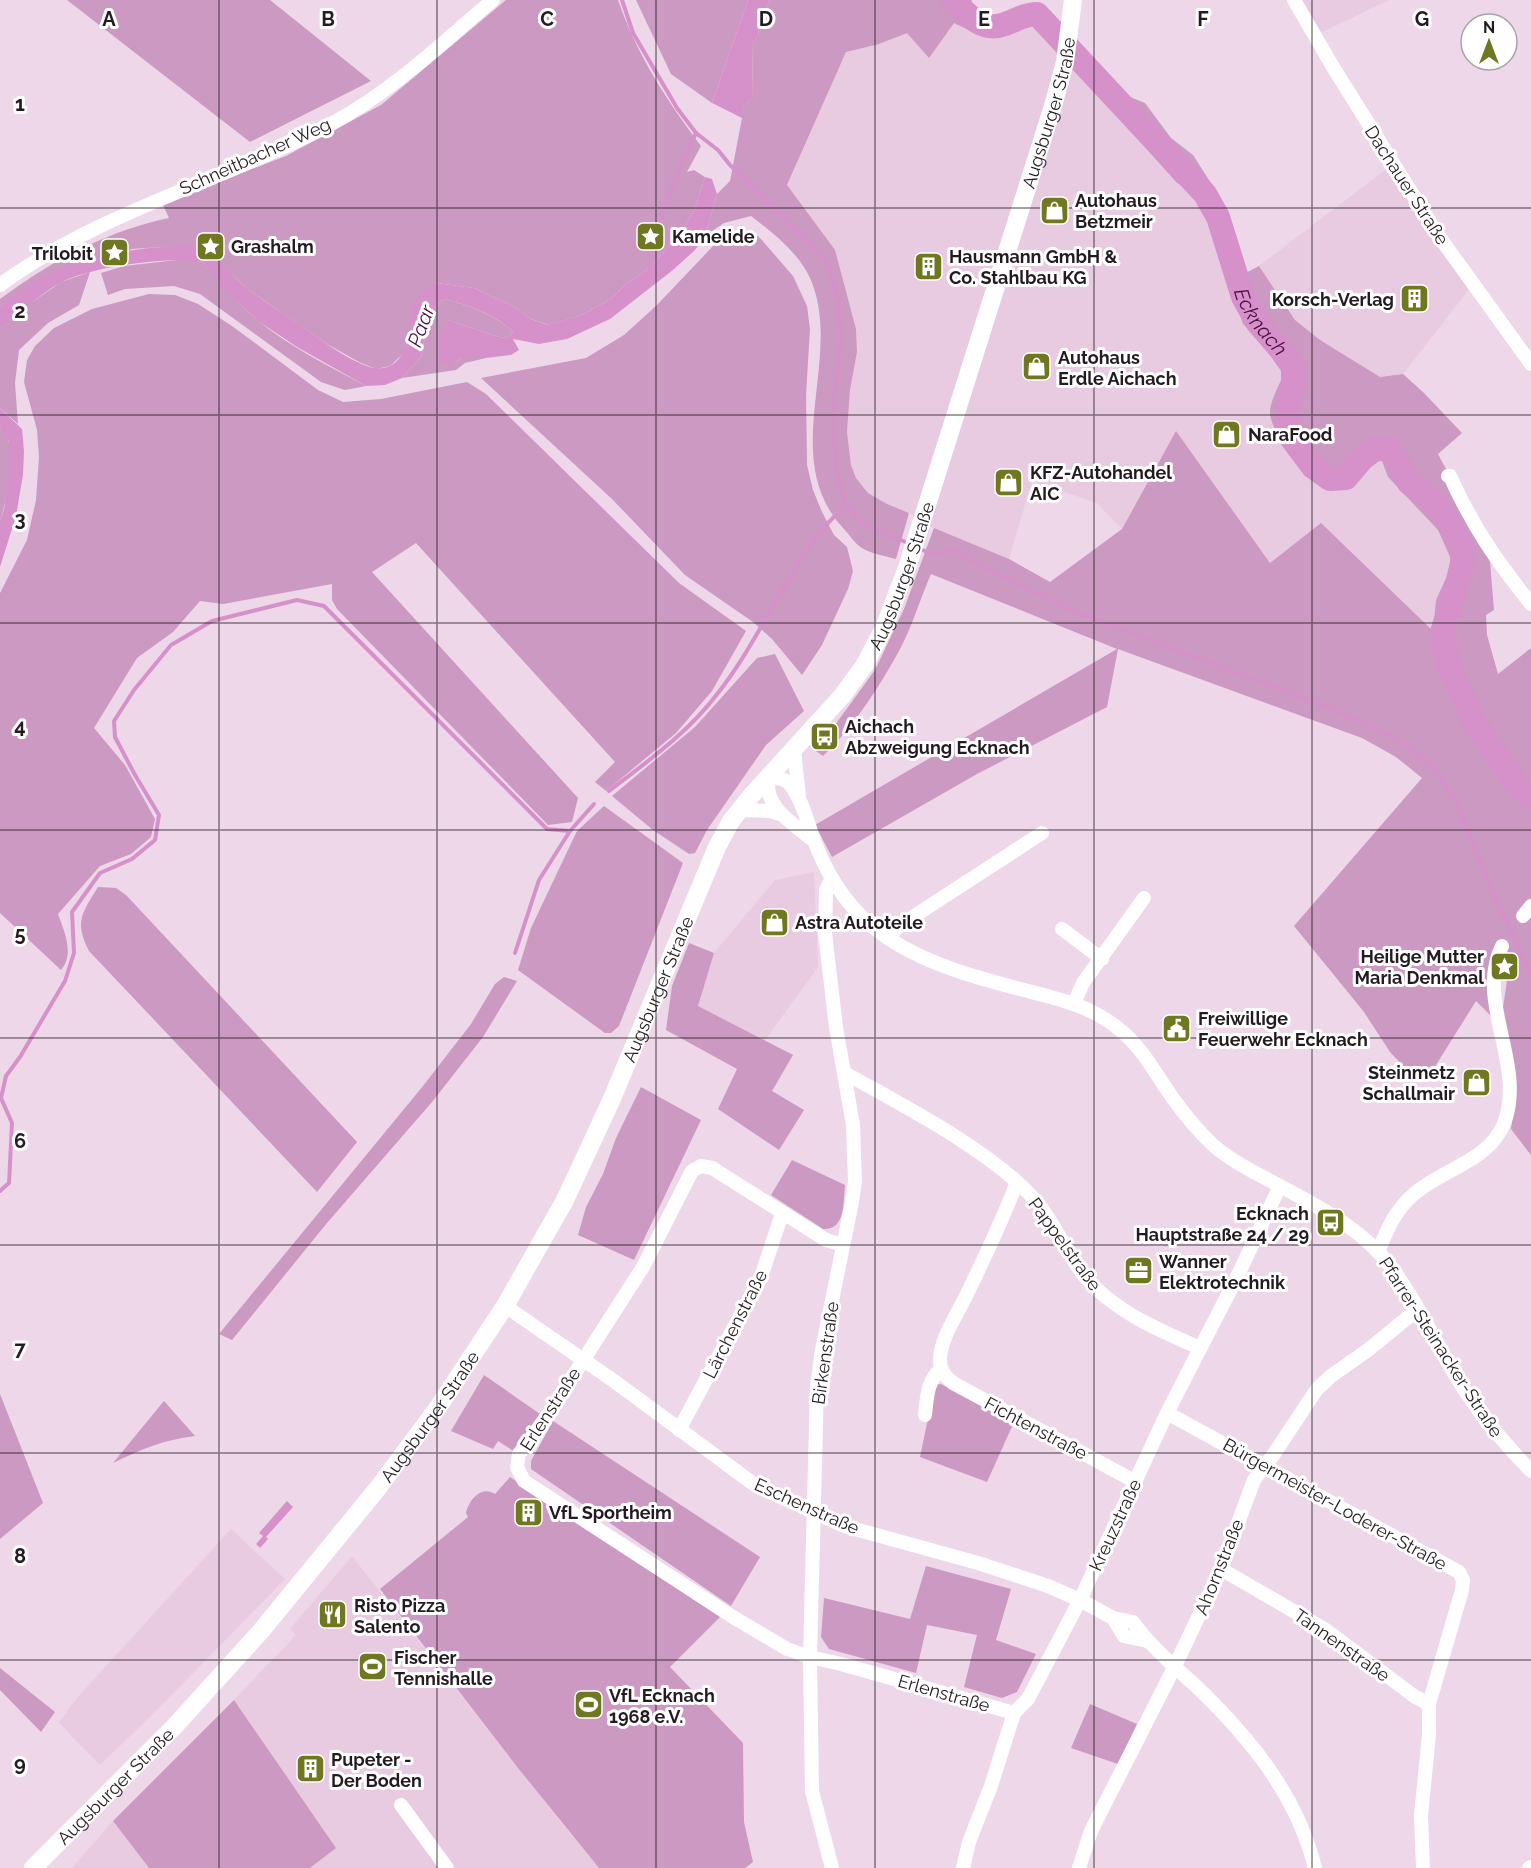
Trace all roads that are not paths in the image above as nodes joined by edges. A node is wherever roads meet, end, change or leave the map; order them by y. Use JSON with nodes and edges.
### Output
{"nodes":[{"id":1,"x":493,"y":0,"type":"edge"},
{"id":2,"x":1073,"y":0,"type":"edge"},
{"id":3,"x":1294,"y":0,"type":"edge"},
{"id":4,"x":0,"y":285,"type":"edge"},
{"id":5,"x":1531,"y":364,"type":"edge"},
{"id":6,"x":1448,"y":476,"type":"dead end"},
{"id":7,"x":1531,"y":604,"type":"edge"},
{"id":8,"x":794,"y":750,"type":"junction"},
{"id":9,"x":769,"y":777,"type":"junction"},
{"id":10,"x":800,"y":801,"type":"junction"},
{"id":11,"x":740,"y":810,"type":"junction"},
{"id":12,"x":780,"y":814,"type":"junction"},
{"id":13,"x":1042,"y":833,"type":"dead end"},
{"id":14,"x":814,"y":841,"type":"junction"},
{"id":15,"x":832,"y":878,"type":"junction"},
{"id":16,"x":1144,"y":898,"type":"dead end"},
{"id":17,"x":1062,"y":929,"type":"dead end"},
{"id":18,"x":887,"y":938,"type":"junction"},
{"id":19,"x":1502,"y":946,"type":"dead end"},
{"id":20,"x":1102,"y":959,"type":"junction"},
{"id":21,"x":1074,"y":1003,"type":"junction"},
{"id":22,"x":845,"y":1074,"type":"junction"},
{"id":23,"x":1017,"y":1182,"type":"junction"},
{"id":24,"x":1280,"y":1186,"type":"junction"},
{"id":25,"x":783,"y":1214,"type":"junction"},
{"id":26,"x":843,"y":1245,"type":"junction"},
{"id":27,"x":1377,"y":1252,"type":"junction"},
{"id":28,"x":506,"y":1306,"type":"junction"},
{"id":29,"x":1417,"y":1310,"type":"junction"},
{"id":30,"x":1200,"y":1348,"type":"junction"},
{"id":31,"x":583,"y":1359,"type":"junction"},
{"id":32,"x":942,"y":1369,"type":"junction"},
{"id":33,"x":1167,"y":1413,"type":"junction"},
{"id":34,"x":925,"y":1415,"type":"dead end"},
{"id":35,"x":680,"y":1430,"type":"junction"},
{"id":36,"x":1264,"y":1466,"type":"junction"},
{"id":37,"x":1531,"y":1471,"type":"edge"},
{"id":38,"x":1136,"y":1482,"type":"junction"},
{"id":39,"x":814,"y":1513,"type":"junction"},
{"id":40,"x":1221,"y":1569,"type":"junction"},
{"id":41,"x":1080,"y":1599,"type":"junction"},
{"id":42,"x":810,"y":1657,"type":"junction"},
{"id":43,"x":1175,"y":1666,"type":"junction"},
{"id":44,"x":1430,"y":1704,"type":"junction"},
{"id":45,"x":1014,"y":1713,"type":"junction"},
{"id":46,"x":401,"y":1805,"type":"dead end"},
{"id":47,"x":33,"y":1868,"type":"edge"},
{"id":48,"x":447,"y":1868,"type":"edge"},
{"id":49,"x":832,"y":1868,"type":"edge"},
{"id":50,"x":963,"y":1868,"type":"edge"},
{"id":51,"x":1079,"y":1868,"type":"edge"},
{"id":52,"x":1314,"y":1868,"type":"edge"},
{"id":53,"x":1423,"y":1868,"type":"edge"}],
"edges":[{"from":1,"to":4,"type":"street","name":"Schneitbacher Weg"},
{"from":2,"to":8,"type":"main road","name":"Augsburger Straße"},
{"from":3,"to":5,"type":"street","name":"Dachauer Straße"},
{"from":6,"to":7,"type":"street"},
{"from":8,"to":9,"type":"main road","name":"Augsburger Straße"},
{"from":8,"to":10,"type":"street","name":"Pfarrer-Steinacker-Straße"},
{"from":9,"to":10,"type":"street","name":"Pfarrer-Steinacker-Straße"},
{"from":9,"to":11,"type":"main road","name":"Augsburger Straße"},
{"from":9,"to":12,"type":"street","name":"Pfarrer-Steinacker-Straße"},
{"from":10,"to":14,"type":"street","name":"Pfarrer-Steinacker-Straße"},
{"from":11,"to":12,"type":"street"},
{"from":11,"to":28,"type":"main road","name":"Augsburger Straße"},
{"from":12,"to":14,"type":"street","name":"Pfarrer-Steinacker-Straße"},
{"from":13,"to":18,"type":"street"},
{"from":14,"to":15,"type":"street","name":"Pfarrer-Steinacker-Straße"},
{"from":15,"to":18,"type":"street","name":"Pfarrer-Steinacker-Straße"},
{"from":15,"to":22,"type":"street","name":"Birkenstraße"},
{"from":16,"to":20,"type":"street"},
{"from":17,"to":20,"type":"street"},
{"from":18,"to":21,"type":"street","name":"Pfarrer-Steinacker-Straße"},
{"from":19,"to":27,"type":"street"},
{"from":20,"to":21,"type":"street"},
{"from":21,"to":24,"type":"street","name":"Pfarrer-Steinacker-Straße"},
{"from":22,"to":23,"type":"street","name":"Pappelstraße"},
{"from":22,"to":26,"type":"street","name":"Birkenstraße"},
{"from":23,"to":30,"type":"street","name":"Pappelstraße"},
{"from":23,"to":32,"type":"street"},
{"from":24,"to":27,"type":"street","name":"Pfarrer-Steinacker-Straße"},
{"from":24,"to":30,"type":"street","name":"Kreuzstraße"},
{"from":25,"to":26,"type":"street","name":"Erlenstraße"},
{"from":25,"to":31,"type":"street","name":"Erlenstraße"},
{"from":25,"to":35,"type":"street","name":"Lärchenstraße"},
{"from":26,"to":39,"type":"street","name":"Birkenstraße"},
{"from":27,"to":29,"type":"street","name":"Pfarrer-Steinacker-Straße"},
{"from":28,"to":31,"type":"street","name":"Eschenstraße"},
{"from":28,"to":47,"type":"main road","name":"Augsburger Straße"},
{"from":29,"to":36,"type":"street","name":"Ahornstraße"},
{"from":29,"to":37,"type":"street","name":"Pfarrer-Steinacker-Straße"},
{"from":30,"to":33,"type":"street","name":"Kreuzstraße"},
{"from":31,"to":35,"type":"street","name":"Eschenstraße"},
{"from":31,"to":42,"type":"street","name":"Erlenstraße"},
{"from":32,"to":34,"type":"street"},
{"from":32,"to":38,"type":"street","name":"Fichtenstraße"},
{"from":33,"to":36,"type":"street","name":"Bürgermeister-Loderer-Straße"},
{"from":33,"to":38,"type":"street","name":"Kreuzstraße"},
{"from":35,"to":39,"type":"street","name":"Eschenstraße"},
{"from":36,"to":40,"type":"street","name":"Ahornstraße"},
{"from":36,"to":44,"type":"street","name":"Bürgermeister-Loderer-Straße"},
{"from":38,"to":41,"type":"street","name":"Kreuzstraße"},
{"from":39,"to":41,"type":"street","name":"Eschenstraße"},
{"from":39,"to":42,"type":"street","name":"Birkenstraße"},
{"from":40,"to":43,"type":"street","name":"Ahornstraße"},
{"from":40,"to":44,"type":"street","name":"Tannenstraße"},
{"from":41,"to":43,"type":"street","name":"Eschenstraße"},
{"from":41,"to":45,"type":"street","name":"Kreuzstraße"},
{"from":42,"to":45,"type":"street","name":"Erlenstraße"},
{"from":42,"to":49,"type":"street","name":"Birkenstraße"},
{"from":43,"to":51,"type":"street","name":"Ahornstraße"},
{"from":43,"to":52,"type":"street","name":"Eschenstraße"},
{"from":44,"to":53,"type":"street","name":"Bürgermeister-Loderer-Straße"},
{"from":45,"to":50,"type":"street","name":"Kreuzstraße"},
{"from":46,"to":48,"type":"street"}]}
